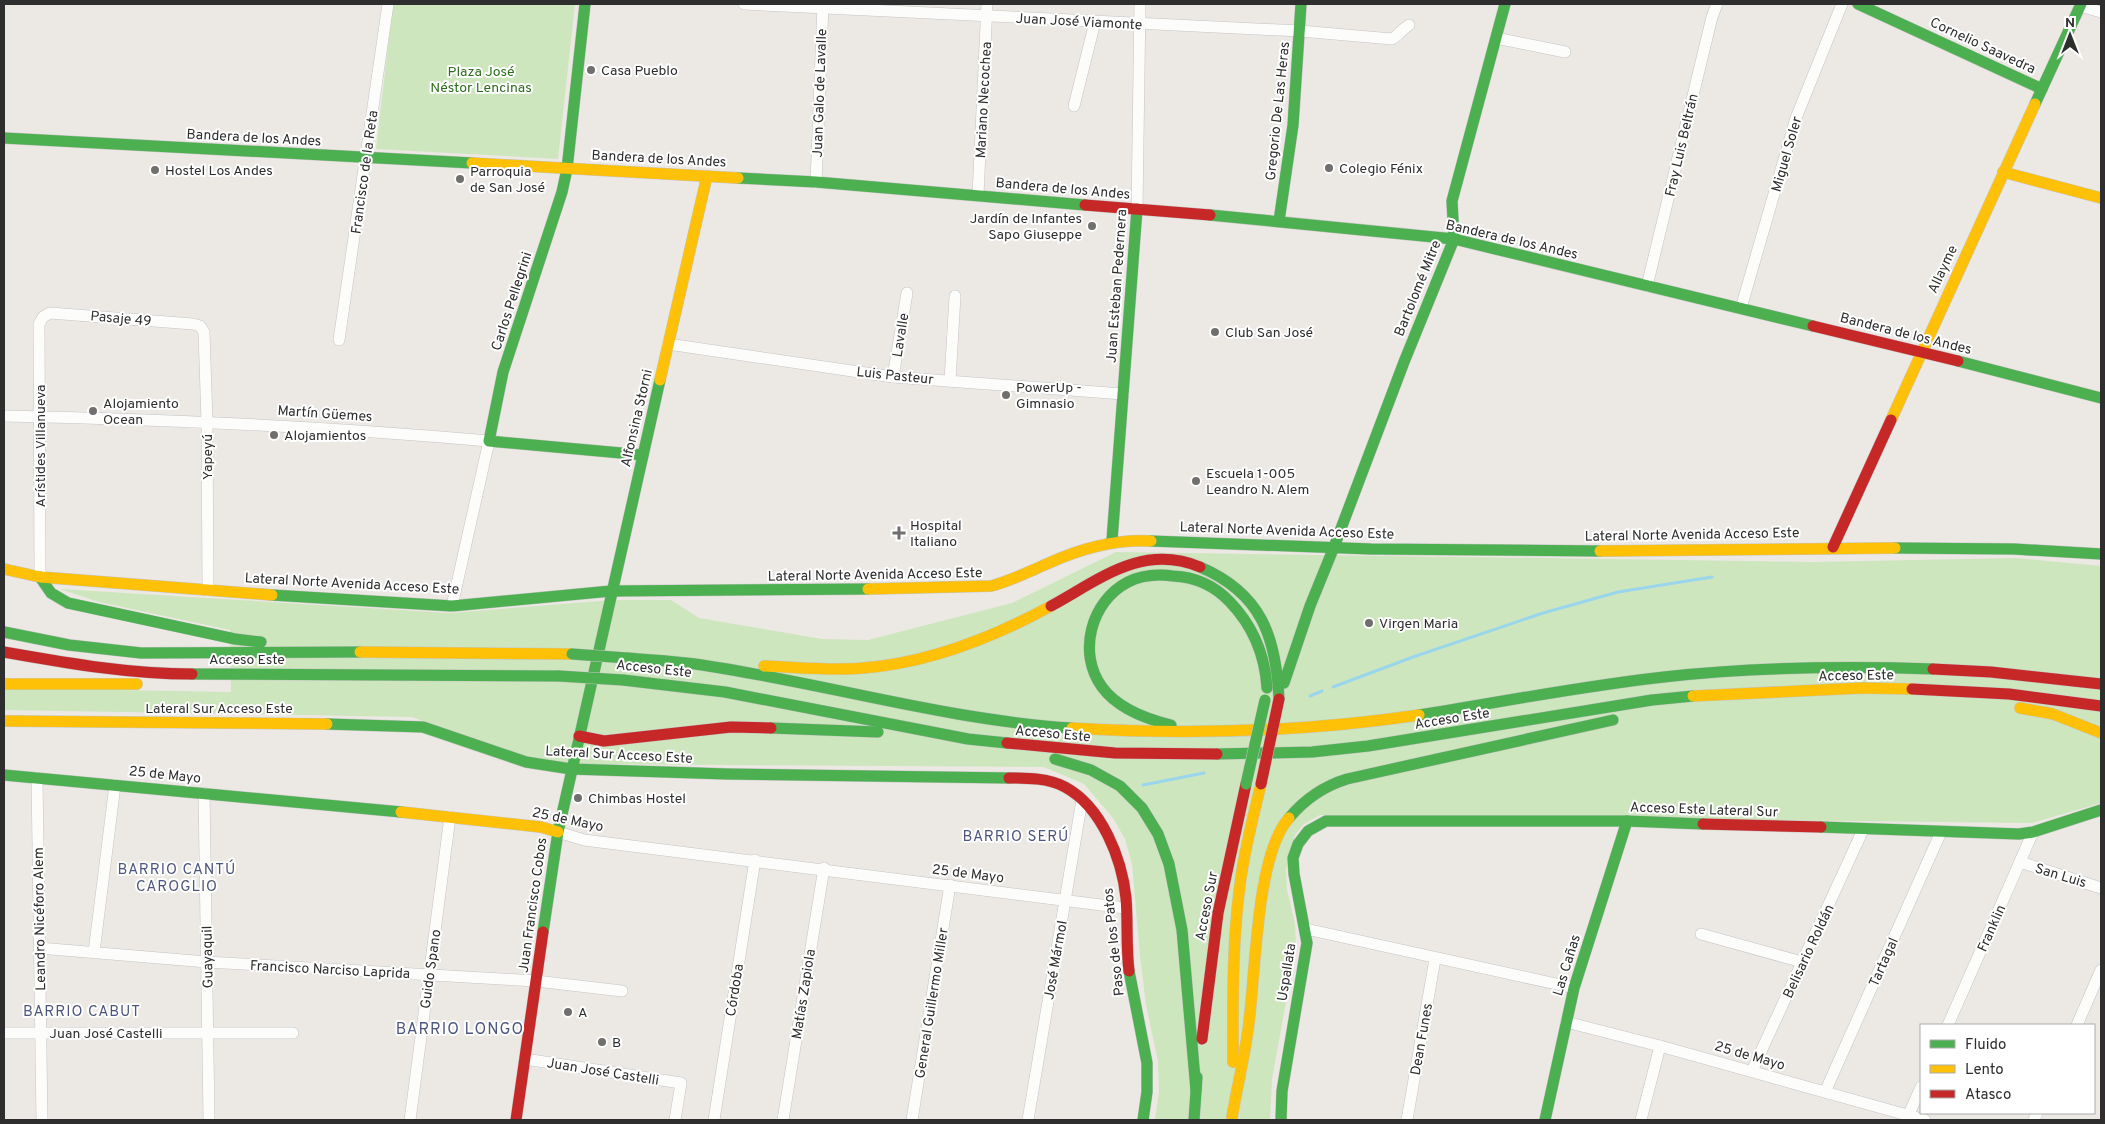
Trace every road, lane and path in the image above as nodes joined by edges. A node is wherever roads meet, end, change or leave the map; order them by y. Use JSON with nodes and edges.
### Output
{"nodes":[{"id":1,"x":388,"y":4,"type":"edge"},
{"id":2,"x":585,"y":4,"type":"edge"},
{"id":3,"x":744,"y":4,"type":"edge"},
{"id":4,"x":987,"y":4,"type":"edge"},
{"id":5,"x":1140,"y":4,"type":"edge"},
{"id":6,"x":1301,"y":4,"type":"edge"},
{"id":7,"x":1505,"y":4,"type":"edge"},
{"id":8,"x":1717,"y":4,"type":"edge"},
{"id":9,"x":1842,"y":4,"type":"edge"},
{"id":10,"x":1858,"y":4,"type":"edge"},
{"id":11,"x":2080,"y":5,"type":"edge"},
{"id":12,"x":822,"y":6,"type":"edge"},
{"id":13,"x":2101,"y":12,"type":"edge"},
{"id":14,"x":986,"y":17,"type":"junction"},
{"id":15,"x":1095,"y":22,"type":"junction"},
{"id":16,"x":1139,"y":24,"type":"junction"},
{"id":17,"x":1409,"y":25,"type":"dead end"},
{"id":18,"x":1300,"y":31,"type":"junction"},
{"id":19,"x":1496,"y":38,"type":"junction"},
{"id":20,"x":1565,"y":52,"type":"dead end"},
{"id":21,"x":2042,"y":89,"type":"junction"},
{"id":22,"x":1074,"y":106,"type":"dead end"},
{"id":23,"x":4,"y":138,"type":"edge"},
{"id":24,"x":367,"y":157,"type":"junction"},
{"id":25,"x":567,"y":169,"type":"junction"},
{"id":26,"x":2004,"y":172,"type":"junction"},
{"id":27,"x":707,"y":176,"type":"junction"},
{"id":28,"x":816,"y":182,"type":"junction"},
{"id":29,"x":978,"y":195,"type":"junction"},
{"id":30,"x":2101,"y":198,"type":"edge"},
{"id":31,"x":1137,"y":209,"type":"junction"},
{"id":32,"x":1279,"y":222,"type":"junction"},
{"id":33,"x":1454,"y":239,"type":"junction"},
{"id":34,"x":1647,"y":286,"type":"junction"},
{"id":35,"x":907,"y":293,"type":"dead end"},
{"id":36,"x":955,"y":296,"type":"dead end"},
{"id":37,"x":1741,"y":308,"type":"junction"},
{"id":38,"x":43,"y":317,"type":"joint"},
{"id":39,"x":200,"y":326,"type":"joint"},
{"id":40,"x":339,"y":340,"type":"dead end"},
{"id":41,"x":668,"y":344,"type":"junction"},
{"id":42,"x":1921,"y":352,"type":"junction"},
{"id":43,"x":893,"y":377,"type":"junction"},
{"id":44,"x":950,"y":381,"type":"junction"},
{"id":45,"x":1123,"y":394,"type":"junction"},
{"id":46,"x":2101,"y":398,"type":"edge"},
{"id":47,"x":4,"y":416,"type":"edge"},
{"id":48,"x":40,"y":416,"type":"junction"},
{"id":49,"x":206,"y":422,"type":"junction"},
{"id":50,"x":489,"y":441,"type":"junction"},
{"id":51,"x":643,"y":455,"type":"junction"},
{"id":52,"x":1112,"y":540,"type":"junction"},
{"id":53,"x":1334,"y":547,"type":"junction"},
{"id":54,"x":1833,"y":547,"type":"junction"},
{"id":55,"x":2101,"y":554,"type":"edge"},
{"id":56,"x":4,"y":569,"type":"edge"},
{"id":57,"x":40,"y":577,"type":"junction"},
{"id":58,"x":208,"y":590,"type":"junction"},
{"id":59,"x":610,"y":591,"type":"junction"},
{"id":60,"x":452,"y":606,"type":"junction"},
{"id":61,"x":4,"y":632,"type":"edge"},
{"id":62,"x":4,"y":652,"type":"edge"},
{"id":63,"x":458,"y":652,"type":"junction"},
{"id":64,"x":692,"y":663,"type":"junction"},
{"id":65,"x":1820,"y":666,"type":"junction"},
{"id":66,"x":595,"y":667,"type":"joint"},
{"id":67,"x":268,"y":674,"type":"junction"},
{"id":68,"x":2101,"y":674,"type":"edge"},
{"id":69,"x":4,"y":684,"type":"edge"},
{"id":70,"x":2101,"y":684,"type":"edge"},
{"id":71,"x":1862,"y":688,"type":"junction"},
{"id":72,"x":1814,"y":691,"type":"junction"},
{"id":73,"x":1279,"y":699,"type":"junction"},
{"id":74,"x":1961,"y":703,"type":"dead end"},
{"id":75,"x":2101,"y":706,"type":"edge"},
{"id":76,"x":2009,"y":707,"type":"dead end"},
{"id":77,"x":1646,"y":713,"type":"dead end"},
{"id":78,"x":1620,"y":718,"type":"dead end"},
{"id":79,"x":4,"y":721,"type":"edge"},
{"id":80,"x":1233,"y":731,"type":"junction"},
{"id":81,"x":921,"y":732,"type":"junction"},
{"id":82,"x":2101,"y":733,"type":"edge"},
{"id":83,"x":579,"y":736,"type":"junction"},
{"id":84,"x":968,"y":739,"type":"junction"},
{"id":85,"x":571,"y":769,"type":"junction"},
{"id":86,"x":4,"y":775,"type":"edge"},
{"id":87,"x":36,"y":778,"type":"junction"},
{"id":88,"x":115,"y":785,"type":"junction"},
{"id":89,"x":204,"y":793,"type":"junction"},
{"id":90,"x":1082,"y":800,"type":"junction"},
{"id":91,"x":2101,"y":810,"type":"edge"},
{"id":92,"x":450,"y":817,"type":"junction"},
{"id":93,"x":1626,"y":821,"type":"junction"},
{"id":94,"x":1864,"y":830,"type":"junction"},
{"id":95,"x":558,"y":832,"type":"junction"},
{"id":96,"x":1306,"y":832,"type":"joint"},
{"id":97,"x":1941,"y":832,"type":"junction"},
{"id":98,"x":2033,"y":832,"type":"junction"},
{"id":99,"x":755,"y":860,"type":"junction"},
{"id":100,"x":2020,"y":862,"type":"junction"},
{"id":101,"x":824,"y":868,"type":"junction"},
{"id":102,"x":950,"y":885,"type":"junction"},
{"id":103,"x":2101,"y":888,"type":"edge"},
{"id":104,"x":1066,"y":900,"type":"junction"},
{"id":105,"x":1125,"y":908,"type":"junction"},
{"id":106,"x":1306,"y":929,"type":"junction"},
{"id":107,"x":1700,"y":934,"type":"dead end"},
{"id":108,"x":39,"y":948,"type":"junction"},
{"id":109,"x":94,"y":952,"type":"junction"},
{"id":110,"x":1435,"y":958,"type":"junction"},
{"id":111,"x":207,"y":962,"type":"junction"},
{"id":112,"x":1802,"y":962,"type":"junction"},
{"id":113,"x":2101,"y":970,"type":"edge"},
{"id":114,"x":429,"y":975,"type":"junction"},
{"id":115,"x":536,"y":981,"type":"junction"},
{"id":116,"x":1574,"y":988,"type":"junction"},
{"id":117,"x":622,"y":991,"type":"dead end"},
{"id":118,"x":1566,"y":1022,"type":"junction"},
{"id":119,"x":1948,"y":1024,"type":"edge"},
{"id":120,"x":2076,"y":1024,"type":"edge"},
{"id":121,"x":4,"y":1033,"type":"edge"},
{"id":122,"x":41,"y":1033,"type":"junction"},
{"id":123,"x":208,"y":1033,"type":"junction"},
{"id":124,"x":293,"y":1033,"type":"dead end"},
{"id":125,"x":1660,"y":1046,"type":"junction"},
{"id":126,"x":525,"y":1059,"type":"junction"},
{"id":127,"x":1752,"y":1071,"type":"junction"},
{"id":128,"x":1920,"y":1088,"type":"edge"},
{"id":129,"x":1196,"y":1090,"type":"junction"},
{"id":130,"x":1825,"y":1092,"type":"junction"},
{"id":131,"x":1908,"y":1116,"type":"junction"},
{"id":132,"x":1232,"y":1119,"type":"edge"},
{"id":133,"x":42,"y":1120,"type":"edge"},
{"id":134,"x":209,"y":1120,"type":"edge"},
{"id":135,"x":410,"y":1120,"type":"edge"},
{"id":136,"x":516,"y":1120,"type":"edge"},
{"id":137,"x":675,"y":1120,"type":"edge"},
{"id":138,"x":714,"y":1120,"type":"edge"},
{"id":139,"x":783,"y":1120,"type":"edge"},
{"id":140,"x":912,"y":1120,"type":"edge"},
{"id":141,"x":1028,"y":1120,"type":"edge"},
{"id":142,"x":1143,"y":1120,"type":"edge"},
{"id":143,"x":1194,"y":1120,"type":"edge"},
{"id":144,"x":1280,"y":1120,"type":"edge"},
{"id":145,"x":1407,"y":1120,"type":"edge"},
{"id":146,"x":1545,"y":1120,"type":"edge"},
{"id":147,"x":1641,"y":1120,"type":"edge"},
{"id":148,"x":1925,"y":1120,"type":"edge"}],
"edges":[{"from":1,"to":24,"type":"street","name":"Francisco de la Reta"},
{"from":2,"to":25,"type":"main road","name":"Carlos Pellegrini"},
{"from":3,"to":12,"type":"street","name":"Juan José Viamonte"},
{"from":4,"to":14,"type":"street","name":"Mariano Necochea"},
{"from":5,"to":16,"type":"street","name":"Juan Esteban Pedernera"},
{"from":6,"to":18,"type":"main road","name":"Gregorio De Las Heras"},
{"from":7,"to":19,"type":"main road","name":"Bartolomé Mitre"},
{"from":8,"to":34,"type":"street","name":"Fray Luis Beltrán"},
{"from":9,"to":37,"type":"street","name":"Miguel Soler"},
{"from":10,"to":21,"type":"main road","name":"Cornelio Saavedra"},
{"from":11,"to":13,"type":"street"},
{"from":11,"to":21,"type":"main road","name":"Allayme"},
{"from":12,"to":14,"type":"street","name":"Juan José Viamonte"},
{"from":12,"to":28,"type":"street","name":"Juan Galo de Lavalle"},
{"from":14,"to":15,"type":"street","name":"Juan José Viamonte"},
{"from":14,"to":29,"type":"street","name":"Mariano Necochea"},
{"from":15,"to":16,"type":"street","name":"Juan José Viamonte"},
{"from":15,"to":22,"type":"street"},
{"from":16,"to":18,"type":"street","name":"Juan José Viamonte"},
{"from":16,"to":31,"type":"street","name":"Juan Esteban Pedernera"},
{"from":17,"to":18,"type":"street","name":"Juan José Viamonte"},
{"from":18,"to":32,"type":"main road","name":"Gregorio De Las Heras"},
{"from":19,"to":20,"type":"street"},
{"from":19,"to":33,"type":"main road","name":"Bartolomé Mitre"},
{"from":21,"to":26,"type":"main road","name":"Allayme"},
{"from":23,"to":24,"type":"main road","name":"Bandera de los Andes"},
{"from":24,"to":25,"type":"main road","name":"Bandera de los Andes"},
{"from":24,"to":40,"type":"street","name":"Francisco de la Reta"},
{"from":25,"to":27,"type":"main road","name":"Bandera de los Andes"},
{"from":25,"to":50,"type":"main road","name":"Carlos Pellegrini"},
{"from":26,"to":30,"type":"main road"},
{"from":26,"to":42,"type":"main road","name":"Allayme"},
{"from":27,"to":28,"type":"main road","name":"Bandera de los Andes"},
{"from":27,"to":41,"type":"main road","name":"Alfonsina Storni"},
{"from":28,"to":29,"type":"main road","name":"Bandera de los Andes"},
{"from":29,"to":31,"type":"main road","name":"Bandera de los Andes"},
{"from":31,"to":32,"type":"main road","name":"Bandera de los Andes"},
{"from":31,"to":45,"type":"main road","name":"Juan Esteban Pedernera"},
{"from":32,"to":33,"type":"main road","name":"Bandera de los Andes"},
{"from":33,"to":34,"type":"main road","name":"Bandera de los Andes"},
{"from":33,"to":53,"type":"main road","name":"Bartolomé Mitre"},
{"from":34,"to":37,"type":"main road","name":"Bandera de los Andes"},
{"from":35,"to":43,"type":"street","name":"Lavalle"},
{"from":36,"to":44,"type":"street"},
{"from":37,"to":42,"type":"main road","name":"Bandera de los Andes"},
{"from":38,"to":39,"type":"street","name":"Pasaje 49"},
{"from":38,"to":48,"type":"street","name":"Arístides Villanueva"},
{"from":39,"to":49,"type":"street","name":"Yapeyú"},
{"from":41,"to":43,"type":"street","name":"Luis Pasteur"},
{"from":41,"to":51,"type":"main road","name":"Alfonsina Storni"},
{"from":42,"to":46,"type":"main road","name":"Bandera de los Andes"},
{"from":42,"to":54,"type":"main road","name":"Allayme"},
{"from":43,"to":44,"type":"street","name":"Luis Pasteur"},
{"from":44,"to":45,"type":"street","name":"Luis Pasteur"},
{"from":45,"to":52,"type":"main road","name":"Juan Esteban Pedernera"},
{"from":47,"to":48,"type":"street","name":"Martín Güemes"},
{"from":48,"to":49,"type":"street","name":"Martín Güemes"},
{"from":48,"to":57,"type":"street","name":"Arístides Villanueva"},
{"from":49,"to":50,"type":"street","name":"Martín Güemes"},
{"from":49,"to":58,"type":"street","name":"Yapeyú"},
{"from":50,"to":51,"type":"main road","name":"Martín Güemes"},
{"from":50,"to":60,"type":"street","name":"Carlos Pellegrini"},
{"from":51,"to":59,"type":"main road","name":"Alfonsina Storni"},
{"from":52,"to":53,"type":"main road","name":"Lateral Norte Avenida Acceso Este"},
{"from":52,"to":59,"type":"main road","name":"Lateral Norte Avenida Acceso Este"},
{"from":53,"to":54,"type":"main road","name":"Lateral Norte Avenida Acceso Este"},
{"from":53,"to":73,"type":"main road","name":"Bartolomé Mitre"},
{"from":54,"to":55,"type":"main road","name":"Lateral Norte Avenida Acceso Este"},
{"from":56,"to":57,"type":"main road","name":"Lateral Norte Avenida Acceso Este"},
{"from":57,"to":58,"type":"main road","name":"Lateral Norte Avenida Acceso Este"},
{"from":57,"to":63,"type":"main road"},
{"from":58,"to":60,"type":"main road","name":"Lateral Norte Avenida Acceso Este"},
{"from":59,"to":60,"type":"main road","name":"Lateral Norte Avenida Acceso Este"},
{"from":59,"to":66,"type":"main road","name":"Alfonsina Storni"},
{"from":61,"to":63,"type":"main road","name":"Acceso Este"},
{"from":62,"to":67,"type":"main road","name":"Acceso Este"},
{"from":63,"to":64,"type":"main road","name":"Acceso Este","bridge":true},
{"from":64,"to":73,"type":"main road"},
{"from":64,"to":80,"type":"main road","name":"Acceso Este"},
{"from":65,"to":68,"type":"main road"},
{"from":65,"to":70,"type":"main road","name":"Acceso Este"},
{"from":65,"to":80,"type":"main road","name":"Acceso Este"},
{"from":66,"to":83,"type":"main road","name":"Juan Francisco Cobos"},
{"from":67,"to":69,"type":"main road"},
{"from":67,"to":81,"type":"main road","name":"Acceso Este","bridge":true},
{"from":71,"to":72,"type":"main road","name":"Acceso Este"},
{"from":71,"to":74,"type":"main road"},
{"from":71,"to":75,"type":"main road","name":"Acceso Este"},
{"from":72,"to":77,"type":"main road"},
{"from":72,"to":84,"type":"main road","name":"Acceso Este"},
{"from":73,"to":132,"type":"main road","bridge":true},
{"from":76,"to":82,"type":"main road"},
{"from":78,"to":132,"type":"main road"},
{"from":79,"to":85,"type":"main road","name":"Lateral Sur Acceso Este"},
{"from":80,"to":129,"type":"main road","name":"Acceso Sur","bridge":true},
{"from":81,"to":83,"type":"main road"},
{"from":81,"to":84,"type":"main road","name":"Acceso Este"},
{"from":83,"to":85,"type":"main road","name":"Juan Francisco Cobos"},
{"from":84,"to":129,"type":"main road"},
{"from":85,"to":90,"type":"main road","name":"Lateral Sur Acceso Este"},
{"from":85,"to":95,"type":"main road","name":"Juan Francisco Cobos"},
{"from":86,"to":87,"type":"main road","name":"25 de Mayo"},
{"from":87,"to":88,"type":"main road","name":"25 de Mayo"},
{"from":87,"to":108,"type":"street","name":"Leandro Nicéforo Alem"},
{"from":88,"to":89,"type":"main road","name":"25 de Mayo"},
{"from":88,"to":109,"type":"street"},
{"from":89,"to":92,"type":"main road","name":"25 de Mayo"},
{"from":89,"to":111,"type":"street","name":"Guayaquil"},
{"from":90,"to":104,"type":"street","name":"José Mármol"},
{"from":90,"to":105,"type":"main road","name":"Paso de los Patos"},
{"from":91,"to":98,"type":"main road","name":"Acceso Este Lateral Sur"},
{"from":92,"to":95,"type":"main road","name":"25 de Mayo"},
{"from":92,"to":114,"type":"street","name":"Guido Spano"},
{"from":93,"to":94,"type":"main road","name":"Acceso Este Lateral Sur"},
{"from":93,"to":96,"type":"main road","name":"Acceso Este Lateral Sur"},
{"from":93,"to":116,"type":"main road","name":"Las Cañas"},
{"from":94,"to":97,"type":"main road","name":"Acceso Este Lateral Sur"},
{"from":94,"to":112,"type":"street","name":"Belisario Roldán"},
{"from":95,"to":99,"type":"street","name":"25 de Mayo"},
{"from":95,"to":115,"type":"main road","name":"Juan Francisco Cobos"},
{"from":96,"to":106,"type":"main road","name":"Uspallata"},
{"from":97,"to":98,"type":"main road","name":"Acceso Este Lateral Sur"},
{"from":97,"to":130,"type":"street","name":"Tartagal"},
{"from":98,"to":100,"type":"street","name":"Franklin"},
{"from":99,"to":101,"type":"street","name":"25 de Mayo"},
{"from":99,"to":138,"type":"street","name":"Córdoba"},
{"from":100,"to":103,"type":"street","name":"San Luis"},
{"from":100,"to":119,"type":"street","name":"Franklin"},
{"from":101,"to":102,"type":"street","name":"25 de Mayo"},
{"from":101,"to":139,"type":"street","name":"Matías Zapiola"},
{"from":102,"to":104,"type":"street","name":"25 de Mayo"},
{"from":102,"to":140,"type":"street","name":"General Guillermo Miller"},
{"from":104,"to":105,"type":"street","name":"25 de Mayo"},
{"from":104,"to":141,"type":"street","name":"José Mármol"},
{"from":105,"to":142,"type":"main road","name":"Paso de los Patos"},
{"from":106,"to":110,"type":"street"},
{"from":106,"to":144,"type":"main road","name":"Uspallata"},
{"from":107,"to":112,"type":"street"},
{"from":108,"to":109,"type":"street","name":"Francisco Narciso Laprida"},
{"from":108,"to":122,"type":"street","name":"Leandro Nicéforo Alem"},
{"from":109,"to":111,"type":"street","name":"Francisco Narciso Laprida"},
{"from":110,"to":116,"type":"street"},
{"from":110,"to":145,"type":"street","name":"Dean Funes"},
{"from":111,"to":114,"type":"street","name":"Francisco Narciso Laprida"},
{"from":111,"to":123,"type":"street","name":"Guayaquil"},
{"from":112,"to":127,"type":"street","name":"Belisario Roldán"},
{"from":113,"to":120,"type":"street"},
{"from":114,"to":115,"type":"street","name":"Francisco Narciso Laprida"},
{"from":114,"to":135,"type":"street","name":"Guido Spano"},
{"from":115,"to":117,"type":"street","name":"Francisco Narciso Laprida"},
{"from":115,"to":126,"type":"main road","name":"Juan Francisco Cobos"},
{"from":116,"to":118,"type":"main road","name":"Las Cañas"},
{"from":118,"to":125,"type":"street","name":"25 de Mayo"},
{"from":118,"to":146,"type":"main road","name":"Las Cañas"},
{"from":121,"to":122,"type":"street","name":"Juan José Castelli"},
{"from":122,"to":123,"type":"street","name":"Juan José Castelli"},
{"from":122,"to":133,"type":"street","name":"Leandro Nicéforo Alem"},
{"from":123,"to":124,"type":"street","name":"Juan José Castelli"},
{"from":123,"to":134,"type":"street","name":"Guayaquil"},
{"from":125,"to":127,"type":"street","name":"25 de Mayo"},
{"from":125,"to":147,"type":"street"},
{"from":126,"to":136,"type":"main road","name":"Juan Francisco Cobos"},
{"from":126,"to":137,"type":"street","name":"Juan José Castelli"},
{"from":127,"to":130,"type":"street","name":"25 de Mayo"},
{"from":128,"to":131,"type":"street"},
{"from":129,"to":143,"type":"main road","name":"Acceso Sur"},
{"from":130,"to":131,"type":"street","name":"25 de Mayo"},
{"from":131,"to":148,"type":"street","name":"25 de Mayo"}]}
